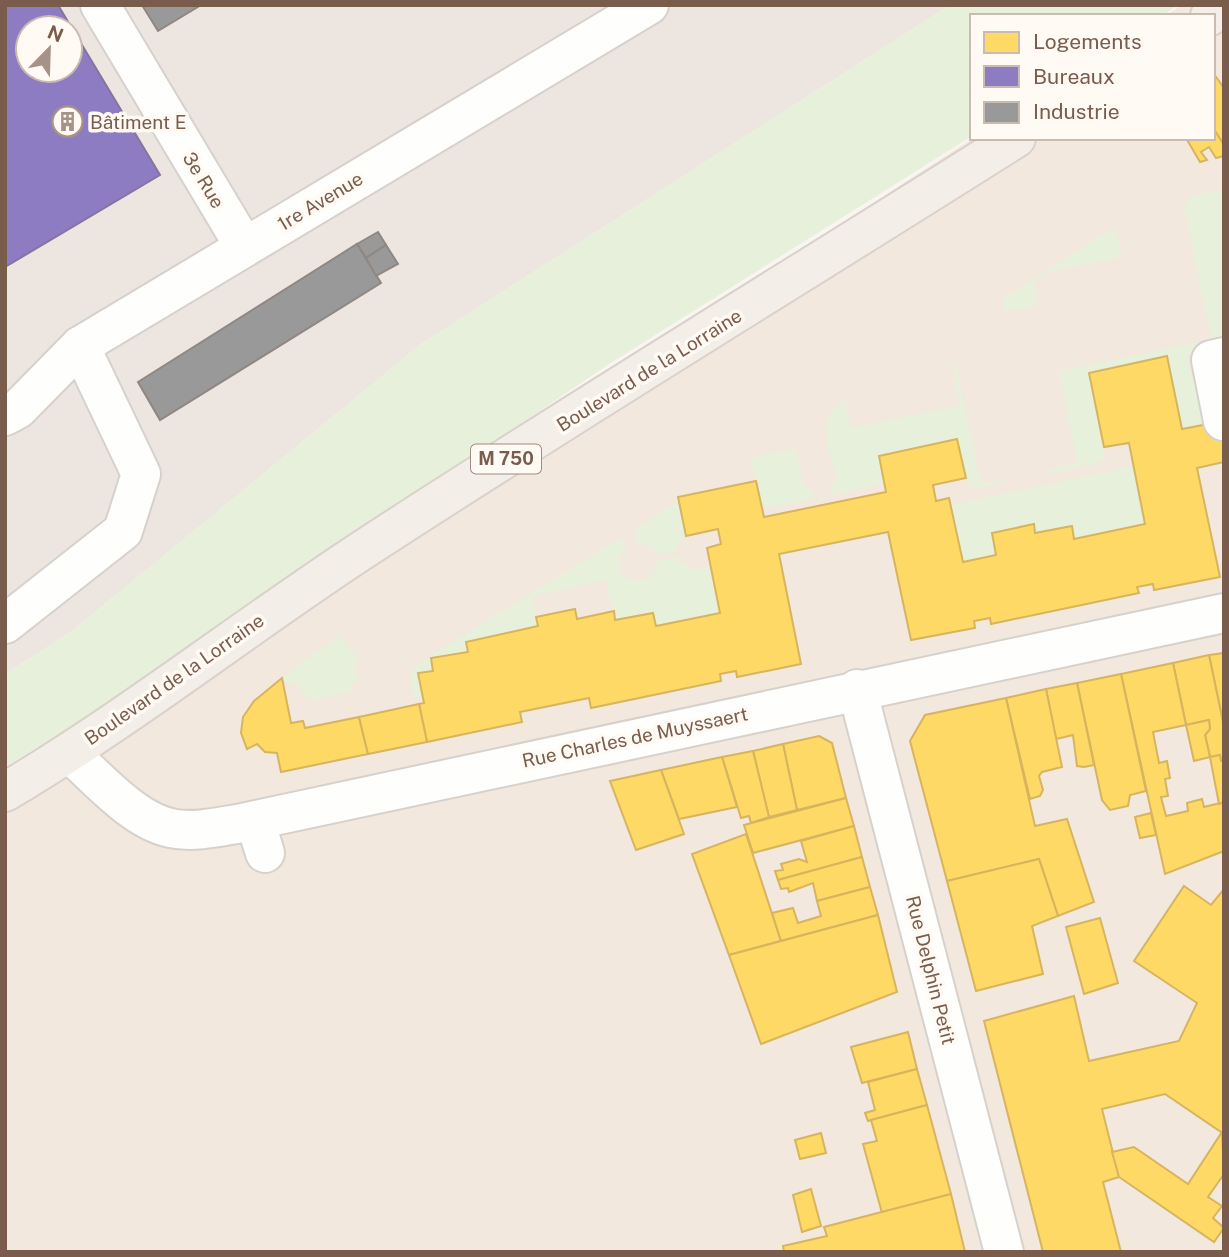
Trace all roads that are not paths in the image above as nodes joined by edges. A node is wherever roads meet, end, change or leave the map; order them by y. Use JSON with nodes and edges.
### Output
{"nodes":[{"id":1,"x":100,"y":5,"type":"edge"},
{"id":2,"x":649,"y":5,"type":"edge"},
{"id":3,"x":1013,"y":140,"type":"edge"},
{"id":4,"x":244,"y":246,"type":"junction"},
{"id":5,"x":79,"y":346,"type":"junction"},
{"id":6,"x":1224,"y":357,"type":"edge"},
{"id":7,"x":5,"y":416,"type":"edge"},
{"id":8,"x":1223,"y":421,"type":"edge"},
{"id":9,"x":1224,"y":613,"type":"edge"},
{"id":10,"x":5,"y":624,"type":"edge"},
{"id":11,"x":857,"y":690,"type":"junction"},
{"id":12,"x":69,"y":753,"type":"junction"},
{"id":13,"x":5,"y":792,"type":"edge"},
{"id":14,"x":1004,"y":1252,"type":"edge"}],
"edges":[{"from":1,"to":4,"type":"street","name":"3e Rue"},
{"from":2,"to":4,"type":"street","name":"1re Avenue"},
{"from":3,"to":12,"type":"main road","name":"Boulevard de la Lorraine","number":"M 750"},
{"from":4,"to":5,"type":"street","name":"1re Avenue"},
{"from":5,"to":7,"type":"street","name":"1re Avenue"},
{"from":5,"to":10,"type":"street"},
{"from":6,"to":8,"type":"street"},
{"from":9,"to":11,"type":"street","name":"Rue Charles de Muyssaert"},
{"from":11,"to":12,"type":"street","name":"Rue Charles de Muyssaert"},
{"from":11,"to":14,"type":"street","name":"Rue Delphin Petit"},
{"from":12,"to":13,"type":"main road","name":"Boulevard de la Lorraine","number":"M 750"}]}
